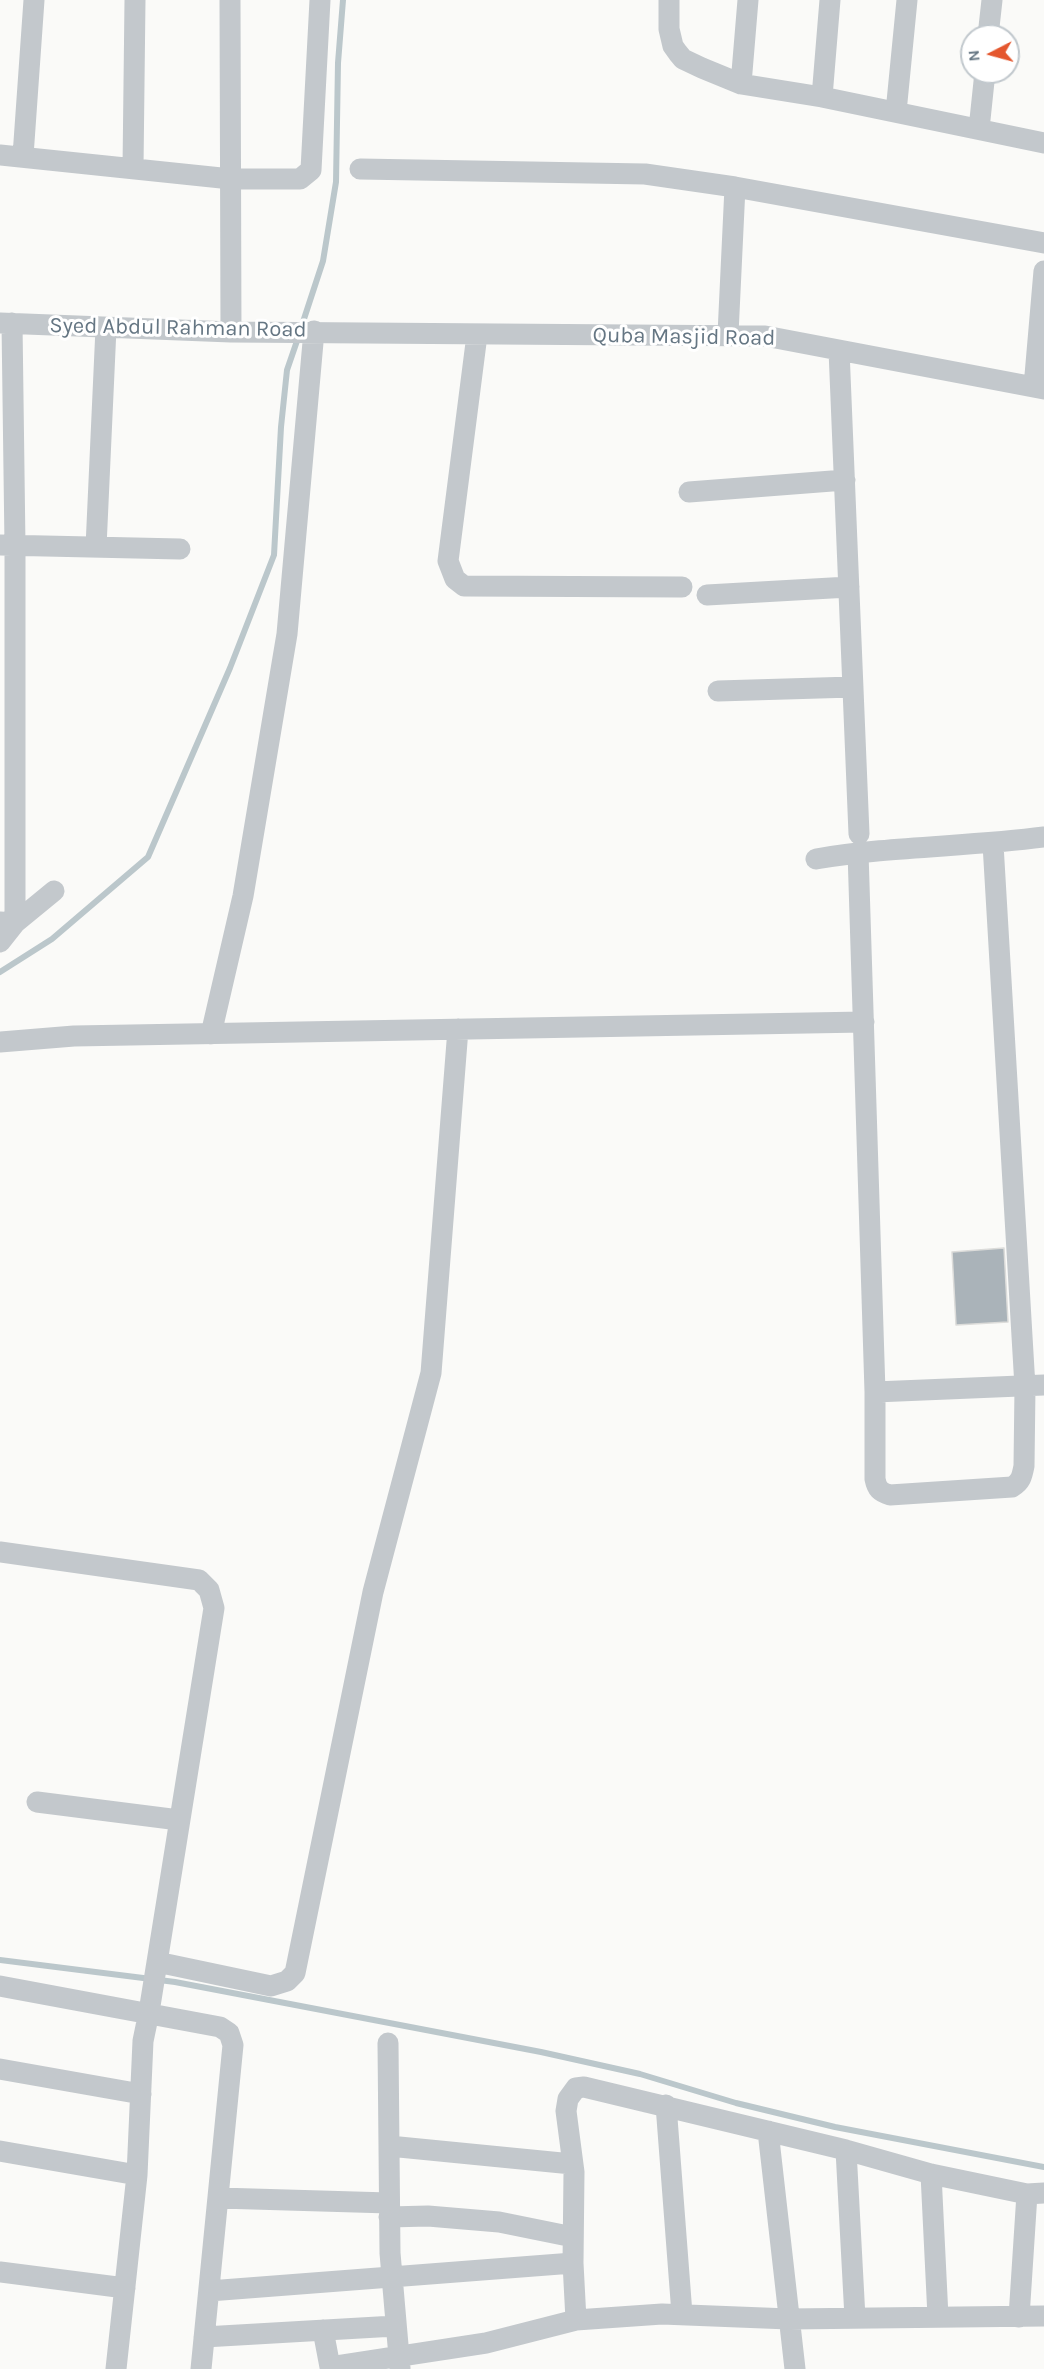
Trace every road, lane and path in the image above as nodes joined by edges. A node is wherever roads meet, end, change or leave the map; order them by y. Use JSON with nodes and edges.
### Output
{"nodes":[{"id":1,"x":34,"y":0,"type":"edge"},
{"id":2,"x":135,"y":0,"type":"edge"},
{"id":3,"x":230,"y":0,"type":"edge"},
{"id":4,"x":320,"y":0,"type":"edge"},
{"id":5,"x":669,"y":0,"type":"edge"},
{"id":6,"x":748,"y":0,"type":"edge"},
{"id":7,"x":830,"y":0,"type":"edge"},
{"id":8,"x":907,"y":0,"type":"edge"},
{"id":9,"x":992,"y":0,"type":"edge"},
{"id":10,"x":989,"y":24,"type":"edge"},
{"id":11,"x":741,"y":84,"type":"junction"},
{"id":12,"x":984,"y":84,"type":"edge"},
{"id":13,"x":822,"y":97,"type":"junction"},
{"id":14,"x":896,"y":112,"type":"junction"},
{"id":15,"x":979,"y":129,"type":"junction"},
{"id":16,"x":1044,"y":143,"type":"edge"},
{"id":17,"x":0,"y":155,"type":"edge"},
{"id":18,"x":23,"y":156,"type":"junction"},
{"id":19,"x":133,"y":168,"type":"junction"},
{"id":20,"x":360,"y":169,"type":"dead end"},
{"id":21,"x":231,"y":179,"type":"junction"},
{"id":22,"x":735,"y":187,"type":"junction"},
{"id":23,"x":1044,"y":243,"type":"edge"},
{"id":24,"x":1044,"y":271,"type":"edge"},
{"id":25,"x":6,"y":323,"type":"edge"},
{"id":26,"x":106,"y":328,"type":"junction"},
{"id":27,"x":314,"y":331,"type":"junction"},
{"id":28,"x":231,"y":332,"type":"junction"},
{"id":29,"x":356,"y":332,"type":"joint"},
{"id":30,"x":728,"y":334,"type":"junction"},
{"id":31,"x":477,"y":335,"type":"junction"},
{"id":32,"x":839,"y":350,"type":"junction"},
{"id":33,"x":1039,"y":388,"type":"edge"},
{"id":34,"x":845,"y":480,"type":"junction"},
{"id":35,"x":689,"y":492,"type":"dead end"},
{"id":36,"x":8,"y":545,"type":"edge"},
{"id":37,"x":96,"y":547,"type":"junction"},
{"id":38,"x":180,"y":549,"type":"dead end"},
{"id":39,"x":682,"y":587,"type":"dead end"},
{"id":40,"x":849,"y":587,"type":"junction"},
{"id":41,"x":707,"y":595,"type":"dead end"},
{"id":42,"x":853,"y":687,"type":"junction"},
{"id":43,"x":718,"y":691,"type":"dead end"},
{"id":44,"x":1044,"y":837,"type":"edge"},
{"id":45,"x":859,"y":843,"type":"junction"},
{"id":46,"x":993,"y":844,"type":"junction"},
{"id":47,"x":816,"y":859,"type":"dead end"},
{"id":48,"x":54,"y":891,"type":"dead end"},
{"id":49,"x":8,"y":923,"type":"edge"},
{"id":50,"x":0,"y":942,"type":"edge"},
{"id":51,"x":864,"y":1022,"type":"junction"},
{"id":52,"x":458,"y":1029,"type":"junction"},
{"id":53,"x":211,"y":1034,"type":"junction"},
{"id":54,"x":0,"y":1042,"type":"edge"},
{"id":55,"x":1035,"y":1386,"type":"edge"},
{"id":56,"x":875,"y":1392,"type":"junction"},
{"id":57,"x":0,"y":1552,"type":"edge"},
{"id":58,"x":38,"y":1802,"type":"dead end"},
{"id":59,"x":179,"y":1820,"type":"junction"},
{"id":60,"x":157,"y":1965,"type":"junction"},
{"id":61,"x":0,"y":1986,"type":"edge"},
{"id":62,"x":150,"y":2006,"type":"junction"},
{"id":63,"x":388,"y":2043,"type":"dead end"},
{"id":64,"x":0,"y":2069,"type":"edge"},
{"id":65,"x":141,"y":2094,"type":"junction"},
{"id":66,"x":666,"y":2105,"type":"junction"},
{"id":67,"x":768,"y":2131,"type":"junction"},
{"id":68,"x":388,"y":2146,"type":"junction"},
{"id":69,"x":846,"y":2150,"type":"junction"},
{"id":70,"x":0,"y":2151,"type":"edge"},
{"id":71,"x":573,"y":2164,"type":"junction"},
{"id":72,"x":931,"y":2174,"type":"junction"},
{"id":73,"x":137,"y":2175,"type":"junction"},
{"id":74,"x":1036,"y":2194,"type":"edge"},
{"id":75,"x":219,"y":2198,"type":"junction"},
{"id":76,"x":389,"y":2210,"type":"junction"},
{"id":77,"x":573,"y":2237,"type":"junction"},
{"id":78,"x":573,"y":2263,"type":"junction"},
{"id":79,"x":0,"y":2272,"type":"edge"},
{"id":80,"x":392,"y":2277,"type":"junction"},
{"id":81,"x":125,"y":2288,"type":"junction"},
{"id":82,"x":209,"y":2291,"type":"junction"},
{"id":83,"x":682,"y":2314,"type":"junction"},
{"id":84,"x":1044,"y":2316,"type":"edge"},
{"id":85,"x":938,"y":2317,"type":"junction"},
{"id":86,"x":1018,"y":2317,"type":"junction"},
{"id":87,"x":855,"y":2318,"type":"junction"},
{"id":88,"x":789,"y":2319,"type":"junction"},
{"id":89,"x":576,"y":2320,"type":"junction"},
{"id":90,"x":395,"y":2326,"type":"junction"},
{"id":91,"x":323,"y":2330,"type":"junction"},
{"id":92,"x":204,"y":2337,"type":"junction"},
{"id":93,"x":399,"y":2362,"type":"edge"},
{"id":94,"x":116,"y":2369,"type":"edge"},
{"id":95,"x":201,"y":2369,"type":"edge"},
{"id":96,"x":795,"y":2369,"type":"edge"}],
"edges":[{"from":1,"to":18,"type":"street"},
{"from":2,"to":19,"type":"street"},
{"from":3,"to":21,"type":"street"},
{"from":4,"to":21,"type":"street"},
{"from":5,"to":11,"type":"street"},
{"from":6,"to":11,"type":"street"},
{"from":7,"to":13,"type":"street"},
{"from":8,"to":14,"type":"street"},
{"from":9,"to":10,"type":"street"},
{"from":11,"to":13,"type":"street"},
{"from":12,"to":15,"type":"street"},
{"from":13,"to":14,"type":"street"},
{"from":14,"to":15,"type":"street"},
{"from":15,"to":16,"type":"street"},
{"from":17,"to":18,"type":"street"},
{"from":18,"to":19,"type":"street"},
{"from":19,"to":21,"type":"street"},
{"from":20,"to":22,"type":"street"},
{"from":21,"to":28,"type":"street"},
{"from":22,"to":23,"type":"street"},
{"from":22,"to":30,"type":"street"},
{"from":24,"to":33,"type":"street"},
{"from":25,"to":26,"type":"street","name":"Syed Abdul Rahman Road"},
{"from":25,"to":36,"type":"street"},
{"from":26,"to":28,"type":"street","name":"Syed Abdul Rahman Road"},
{"from":26,"to":37,"type":"street"},
{"from":27,"to":28,"type":"street","name":"Syed Abdul Rahman Road"},
{"from":27,"to":29,"type":"street","name":"Syed Abdul Rahman Road"},
{"from":27,"to":53,"type":"street"},
{"from":29,"to":31,"type":"street","name":"Quba Masjid Road"},
{"from":30,"to":31,"type":"street","name":"Quba Masjid Road"},
{"from":30,"to":32,"type":"street","name":"Quba Masjid Road"},
{"from":31,"to":39,"type":"street"},
{"from":32,"to":33,"type":"street","name":"Quba Masjid Road"},
{"from":32,"to":34,"type":"street"},
{"from":34,"to":35,"type":"street"},
{"from":34,"to":40,"type":"street"},
{"from":36,"to":37,"type":"street"},
{"from":36,"to":49,"type":"street"},
{"from":37,"to":38,"type":"street"},
{"from":40,"to":41,"type":"street"},
{"from":40,"to":42,"type":"street"},
{"from":42,"to":43,"type":"street"},
{"from":42,"to":45,"type":"street"},
{"from":44,"to":46,"type":"street"},
{"from":45,"to":46,"type":"street"},
{"from":45,"to":47,"type":"street"},
{"from":45,"to":51,"type":"street"},
{"from":46,"to":55,"type":"street"},
{"from":48,"to":49,"type":"street"},
{"from":49,"to":50,"type":"street"},
{"from":51,"to":52,"type":"street"},
{"from":51,"to":56,"type":"street"},
{"from":52,"to":53,"type":"street"},
{"from":52,"to":60,"type":"street"},
{"from":53,"to":54,"type":"street"},
{"from":55,"to":56,"type":"street"},
{"from":55,"to":56,"type":"street"},
{"from":57,"to":59,"type":"street"},
{"from":58,"to":59,"type":"street"},
{"from":59,"to":60,"type":"street"},
{"from":60,"to":62,"type":"street"},
{"from":61,"to":62,"type":"street"},
{"from":62,"to":65,"type":"street"},
{"from":62,"to":75,"type":"street"},
{"from":63,"to":68,"type":"street"},
{"from":64,"to":65,"type":"street"},
{"from":65,"to":73,"type":"street"},
{"from":66,"to":67,"type":"street"},
{"from":66,"to":71,"type":"street"},
{"from":66,"to":83,"type":"street"},
{"from":67,"to":69,"type":"street"},
{"from":67,"to":88,"type":"street"},
{"from":68,"to":71,"type":"street"},
{"from":68,"to":76,"type":"street"},
{"from":69,"to":72,"type":"street"},
{"from":69,"to":87,"type":"street"},
{"from":70,"to":73,"type":"street"},
{"from":71,"to":77,"type":"street"},
{"from":72,"to":74,"type":"street"},
{"from":72,"to":85,"type":"street"},
{"from":73,"to":81,"type":"street"},
{"from":74,"to":86,"type":"street"},
{"from":75,"to":76,"type":"street"},
{"from":75,"to":82,"type":"street"},
{"from":76,"to":77,"type":"street"},
{"from":76,"to":80,"type":"street"},
{"from":77,"to":78,"type":"street"},
{"from":78,"to":80,"type":"street"},
{"from":78,"to":89,"type":"street"},
{"from":79,"to":81,"type":"street"},
{"from":80,"to":82,"type":"street"},
{"from":80,"to":90,"type":"street"},
{"from":81,"to":94,"type":"street"},
{"from":82,"to":92,"type":"street"},
{"from":83,"to":88,"type":"street"},
{"from":83,"to":89,"type":"street"},
{"from":84,"to":86,"type":"street"},
{"from":85,"to":86,"type":"street"},
{"from":85,"to":87,"type":"street"},
{"from":87,"to":88,"type":"street"},
{"from":88,"to":96,"type":"street"},
{"from":89,"to":93,"type":"street"},
{"from":90,"to":91,"type":"street"},
{"from":90,"to":93,"type":"street"},
{"from":91,"to":92,"type":"street"},
{"from":91,"to":93,"type":"street"},
{"from":92,"to":95,"type":"street"}]}
